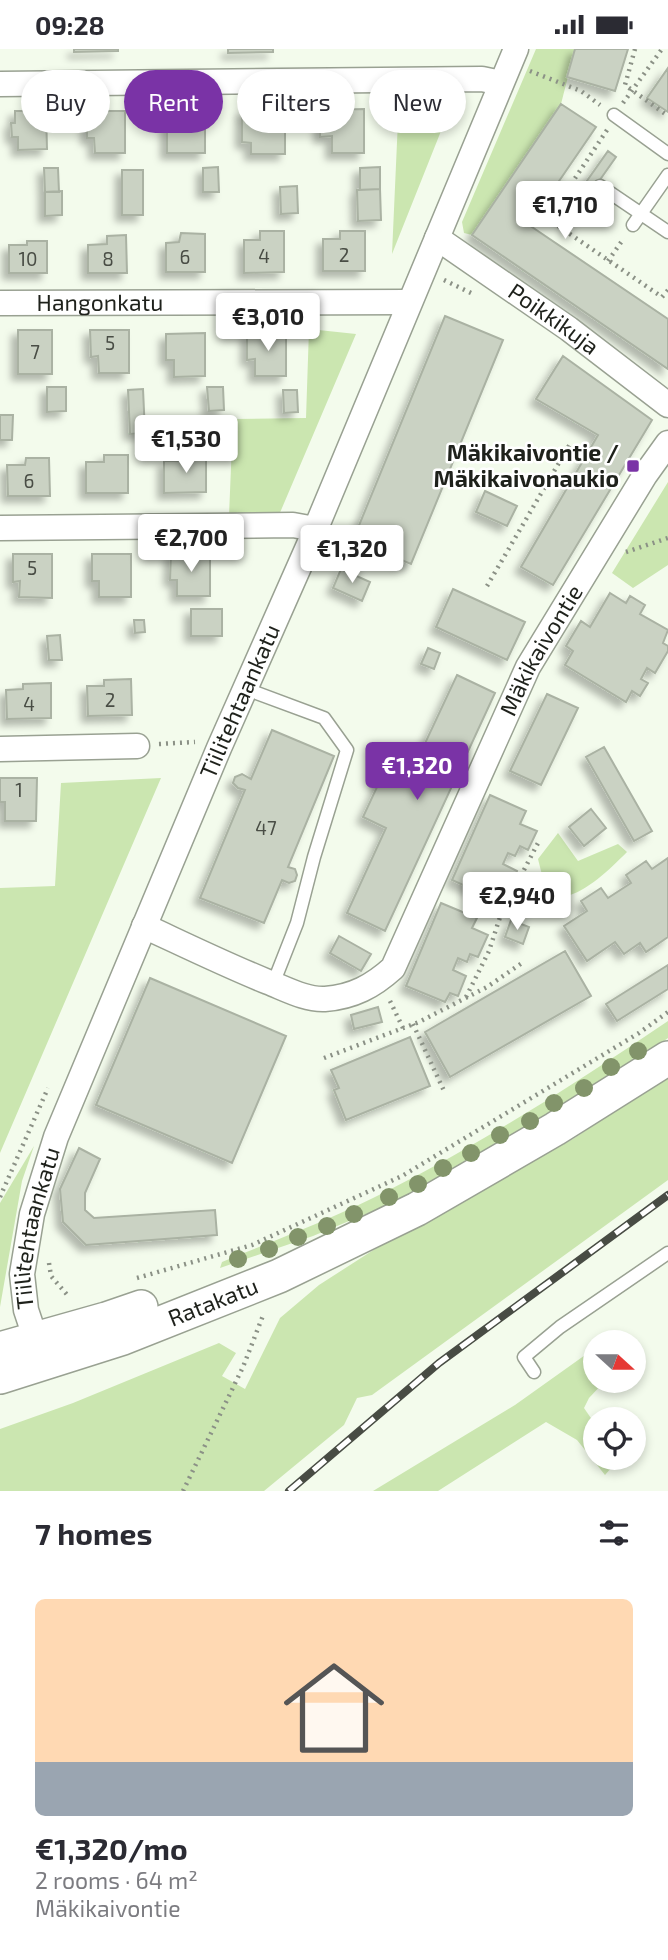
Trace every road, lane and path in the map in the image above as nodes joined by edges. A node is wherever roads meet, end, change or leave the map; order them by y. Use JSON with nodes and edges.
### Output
{"nodes":[{"id":1,"x":516,"y":49,"type":"edge"},
{"id":2,"x":635,"y":49,"type":"edge"},
{"id":3,"x":662,"y":49,"type":"edge"},
{"id":4,"x":501,"y":83,"type":"junction"},
{"id":5,"x":0,"y":84,"type":"edge"},
{"id":6,"x":632,"y":91,"type":"junction"},
{"id":7,"x":614,"y":115,"type":"joint"},
{"id":8,"x":668,"y":116,"type":"edge"},
{"id":9,"x":668,"y":154,"type":"edge"},
{"id":10,"x":668,"y":175,"type":"edge"},
{"id":11,"x":600,"y":187,"type":"dead end"},
{"id":12,"x":641,"y":214,"type":"junction"},
{"id":13,"x":633,"y":225,"type":"joint"},
{"id":14,"x":668,"y":232,"type":"edge"},
{"id":15,"x":437,"y":239,"type":"junction"},
{"id":16,"x":608,"y":261,"type":"dead end"},
{"id":17,"x":409,"y":302,"type":"junction"},
{"id":18,"x":0,"y":303,"type":"edge"},
{"id":19,"x":668,"y":405,"type":"edge"},
{"id":20,"x":668,"y":443,"type":"edge"},
{"id":21,"x":570,"y":444,"type":"dead end"},
{"id":22,"x":0,"y":528,"type":"edge"},
{"id":23,"x":315,"y":529,"type":"junction"},
{"id":24,"x":668,"y":538,"type":"edge"},
{"id":25,"x":619,"y":554,"type":"dead end"},
{"id":26,"x":487,"y":586,"type":"dead end"},
{"id":27,"x":246,"y":689,"type":"junction"},
{"id":28,"x":137,"y":746,"type":"joint"},
{"id":29,"x":0,"y":748,"type":"edge"},
{"id":30,"x":219,"y":748,"type":"junction"},
{"id":31,"x":538,"y":843,"type":"dead end"},
{"id":32,"x":144,"y":926,"type":"junction"},
{"id":33,"x":522,"y":963,"type":"dead end"},
{"id":34,"x":380,"y":980,"type":"junction"},
{"id":35,"x":273,"y":984,"type":"junction"},
{"id":36,"x":465,"y":998,"type":"junction"},
{"id":37,"x":668,"y":1012,"type":"edge"},
{"id":38,"x":413,"y":1024,"type":"junction"},
{"id":39,"x":403,"y":1028,"type":"junction"},
{"id":40,"x":324,"y":1058,"type":"dead end"},
{"id":41,"x":668,"y":1058,"type":"edge"},
{"id":42,"x":445,"y":1093,"type":"dead end"},
{"id":43,"x":416,"y":1209,"type":"junction"},
{"id":44,"x":668,"y":1253,"type":"edge"},
{"id":45,"x":279,"y":1276,"type":"junction"},
{"id":46,"x":127,"y":1281,"type":"dead end"},
{"id":47,"x":79,"y":1295,"type":"dead end"},
{"id":48,"x":35,"y":1337,"type":"junction"},
{"id":49,"x":0,"y":1349,"type":"edge"},
{"id":50,"x":534,"y":1372,"type":"dead end"},
{"id":51,"x":0,"y":1377,"type":"edge"},
{"id":52,"x":183,"y":1491,"type":"edge"}],
"edges":[{"from":1,"to":4,"type":"street","name":"Tiilitehtaankatu"},
{"from":2,"to":6,"type":"path"},
{"from":3,"to":6,"type":"path"},
{"from":4,"to":5,"type":"street"},
{"from":4,"to":15,"type":"street","name":"Tiilitehtaankatu"},
{"from":6,"to":7,"type":"path"},
{"from":6,"to":8,"type":"path"},
{"from":7,"to":9,"type":"lane"},
{"from":10,"to":12,"type":"lane"},
{"from":11,"to":12,"type":"lane"},
{"from":12,"to":13,"type":"lane"},
{"from":12,"to":14,"type":"lane"},
{"from":13,"to":16,"type":"path"},
{"from":15,"to":17,"type":"street","name":"Tiilitehtaankatu"},
{"from":15,"to":19,"type":"street","name":"Poikkikuja"},
{"from":17,"to":18,"type":"street","name":"Hangonkatu"},
{"from":17,"to":23,"type":"street","name":"Tiilitehtaankatu"},
{"from":20,"to":34,"type":"street","name":"Mäkikaivontie"},
{"from":21,"to":26,"type":"path"},
{"from":22,"to":23,"type":"street"},
{"from":23,"to":27,"type":"street","name":"Tiilitehtaankatu"},
{"from":24,"to":25,"type":"path"},
{"from":27,"to":30,"type":"street","name":"Tiilitehtaankatu"},
{"from":27,"to":35,"type":"lane"},
{"from":28,"to":29,"type":"street"},
{"from":28,"to":30,"type":"path"},
{"from":30,"to":32,"type":"street","name":"Tiilitehtaankatu"},
{"from":31,"to":36,"type":"path"},
{"from":32,"to":35,"type":"street","name":"Mäkikaivontie"},
{"from":32,"to":48,"type":"street","name":"Tiilitehtaankatu"},
{"from":33,"to":36,"type":"path"},
{"from":34,"to":35,"type":"street","name":"Mäkikaivontie"},
{"from":34,"to":39,"type":"path"},
{"from":36,"to":38,"type":"path"},
{"from":37,"to":46,"type":"path"},
{"from":38,"to":39,"type":"path"},
{"from":38,"to":42,"type":"path"},
{"from":39,"to":40,"type":"path"},
{"from":41,"to":43,"type":"main road","name":"Ratakatu"},
{"from":43,"to":45,"type":"main road","name":"Ratakatu"},
{"from":43,"to":48,"type":"main road","name":"Ratakatu"},
{"from":44,"to":50,"type":"lane"},
{"from":45,"to":48,"type":"main road","name":"Ratakatu"},
{"from":45,"to":52,"type":"path"},
{"from":47,"to":48,"type":"path"},
{"from":48,"to":49,"type":"main road","name":"Ratakatu"},
{"from":48,"to":51,"type":"main road","name":"Ratakatu"}]}
